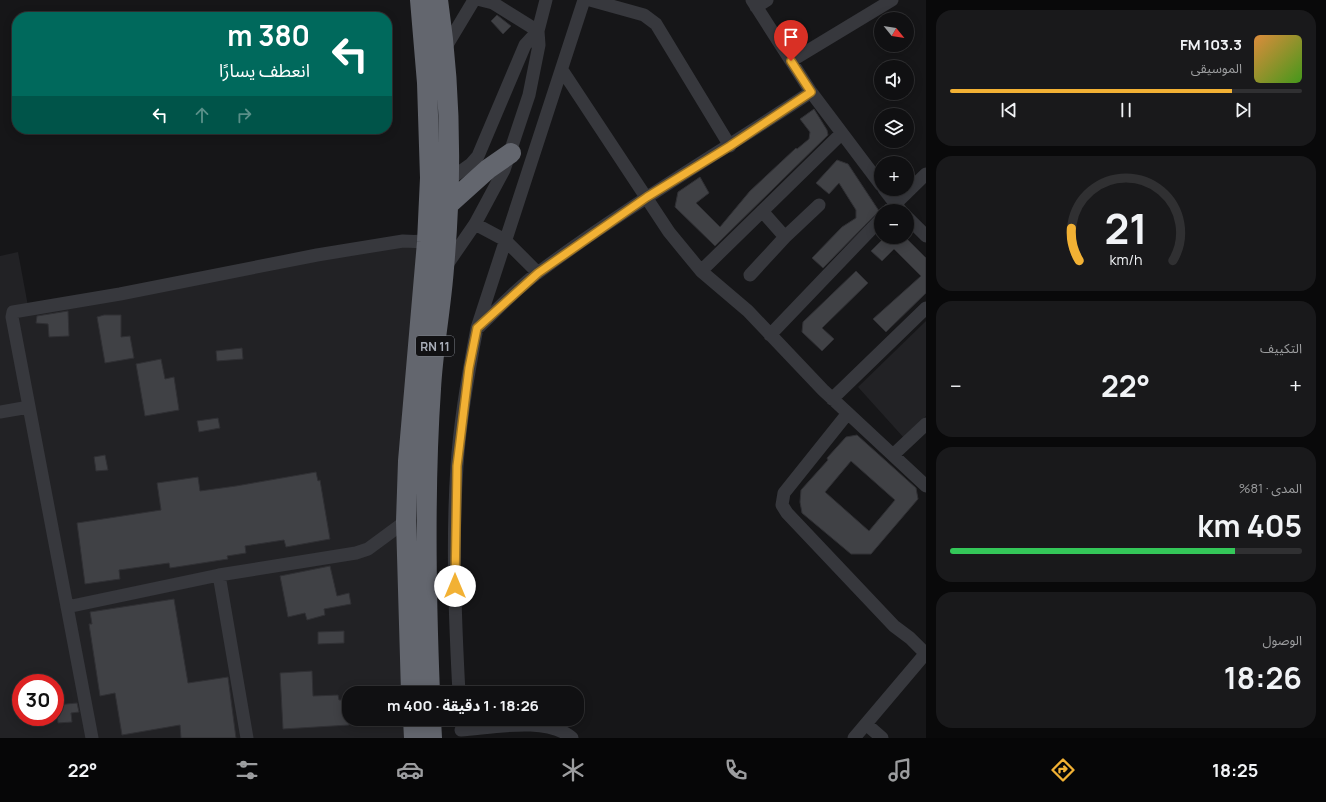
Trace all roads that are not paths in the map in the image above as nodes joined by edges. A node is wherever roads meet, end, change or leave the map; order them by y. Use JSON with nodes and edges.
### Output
{"nodes":[{"id":1,"x":420,"y":0,"type":"edge"},
{"id":2,"x":438,"y":0,"type":"edge"},
{"id":3,"x":546,"y":0,"type":"edge"},
{"id":4,"x":584,"y":0,"type":"edge"},
{"id":5,"x":590,"y":0,"type":"edge"},
{"id":6,"x":767,"y":0,"type":"edge"},
{"id":7,"x":892,"y":0,"type":"edge"},
{"id":8,"x":486,"y":1,"type":"edge"},
{"id":9,"x":754,"y":4,"type":"edge"},
{"id":10,"x":538,"y":31,"type":"junction"},
{"id":11,"x":444,"y":50,"type":"junction"},
{"id":12,"x":791,"y":61,"type":"junction"},
{"id":13,"x":562,"y":70,"type":"junction"},
{"id":14,"x":811,"y":92,"type":"junction"},
{"id":15,"x":842,"y":133,"type":"junction"},
{"id":16,"x":730,"y":146,"type":"junction"},
{"id":17,"x":511,"y":153,"type":"junction"},
{"id":18,"x":926,"y":174,"type":"edge"},
{"id":19,"x":874,"y":176,"type":"edge"},
{"id":20,"x":450,"y":179,"type":"junction"},
{"id":21,"x":647,"y":197,"type":"junction"},
{"id":22,"x":899,"y":204,"type":"edge"},
{"id":23,"x":448,"y":205,"type":"junction"},
{"id":24,"x":819,"y":205,"type":"dead end"},
{"id":25,"x":762,"y":211,"type":"junction"},
{"id":26,"x":914,"y":223,"type":"edge"},
{"id":27,"x":475,"y":224,"type":"junction"},
{"id":28,"x":874,"y":226,"type":"edge"},
{"id":29,"x":926,"y":236,"type":"edge"},
{"id":30,"x":785,"y":237,"type":"junction"},
{"id":31,"x":505,"y":240,"type":"junction"},
{"id":32,"x":427,"y":242,"type":"junction"},
{"id":33,"x":444,"y":269,"type":"junction"},
{"id":34,"x":701,"y":271,"type":"junction"},
{"id":35,"x":538,"y":273,"type":"junction"},
{"id":36,"x":750,"y":275,"type":"dead end"},
{"id":37,"x":926,"y":308,"type":"edge"},
{"id":38,"x":477,"y":328,"type":"junction"},
{"id":39,"x":770,"y":335,"type":"junction"},
{"id":40,"x":832,"y":398,"type":"junction"},
{"id":41,"x":29,"y":407,"type":"junction"},
{"id":42,"x":0,"y":412,"type":"edge"},
{"id":43,"x":848,"y":413,"type":"junction"},
{"id":44,"x":926,"y":424,"type":"edge"},
{"id":45,"x":893,"y":455,"type":"junction"},
{"id":46,"x":926,"y":486,"type":"edge"},
{"id":47,"x":406,"y":521,"type":"junction"},
{"id":48,"x":219,"y":575,"type":"junction"},
{"id":49,"x":67,"y":607,"type":"junction"},
{"id":50,"x":926,"y":653,"type":"edge"},
{"id":51,"x":411,"y":686,"type":"edge"},
{"id":52,"x":430,"y":686,"type":"edge"},
{"id":53,"x":459,"y":686,"type":"edge"},
{"id":54,"x":866,"y":724,"type":"junction"},
{"id":55,"x":413,"y":726,"type":"edge"},
{"id":56,"x":431,"y":726,"type":"edge"},
{"id":57,"x":461,"y":729,"type":"edge"},
{"id":58,"x":92,"y":738,"type":"edge"},
{"id":59,"x":247,"y":738,"type":"edge"},
{"id":60,"x":414,"y":738,"type":"edge"},
{"id":61,"x":432,"y":738,"type":"edge"},
{"id":62,"x":572,"y":738,"type":"edge"},
{"id":63,"x":854,"y":738,"type":"edge"},
{"id":64,"x":882,"y":738,"type":"edge"}],
"edges":[{"from":1,"to":32,"type":"highway","number":"RN 11"},
{"from":2,"to":11,"type":"highway","number":"RN 11"},
{"from":3,"to":10,"type":"street"},
{"from":4,"to":13,"type":"street"},
{"from":5,"to":16,"type":"street"},
{"from":6,"to":9,"type":"street"},
{"from":7,"to":12,"type":"street"},
{"from":8,"to":10,"type":"street"},
{"from":8,"to":11,"type":"street"},
{"from":9,"to":12,"type":"street"},
{"from":10,"to":17,"type":"street"},
{"from":10,"to":20,"type":"street"},
{"from":11,"to":20,"type":"highway","number":"RN 11"},
{"from":12,"to":14,"type":"street"},
{"from":13,"to":21,"type":"street"},
{"from":13,"to":31,"type":"street"},
{"from":14,"to":15,"type":"street"},
{"from":14,"to":16,"type":"street"},
{"from":15,"to":19,"type":"street"},
{"from":15,"to":25,"type":"street"},
{"from":16,"to":21,"type":"street"},
{"from":17,"to":23,"type":"highway"},
{"from":17,"to":27,"type":"street"},
{"from":18,"to":22,"type":"street"},
{"from":20,"to":23,"type":"highway","number":"RN 11"},
{"from":21,"to":34,"type":"street"},
{"from":21,"to":35,"type":"street"},
{"from":23,"to":33,"type":"highway","number":"RN 11"},
{"from":24,"to":30,"type":"street"},
{"from":25,"to":30,"type":"street"},
{"from":25,"to":34,"type":"street"},
{"from":26,"to":29,"type":"street"},
{"from":27,"to":31,"type":"street"},
{"from":27,"to":33,"type":"street"},
{"from":28,"to":39,"type":"street"},
{"from":30,"to":36,"type":"street"},
{"from":31,"to":35,"type":"street"},
{"from":31,"to":38,"type":"street"},
{"from":32,"to":41,"type":"street"},
{"from":32,"to":47,"type":"highway","number":"RN 11"},
{"from":33,"to":52,"type":"highway","number":"RN 11"},
{"from":34,"to":39,"type":"street"},
{"from":35,"to":38,"type":"street"},
{"from":37,"to":40,"type":"street"},
{"from":38,"to":53,"type":"street"},
{"from":39,"to":40,"type":"street"},
{"from":40,"to":43,"type":"street"},
{"from":41,"to":42,"type":"street"},
{"from":41,"to":49,"type":"street"},
{"from":43,"to":45,"type":"street"},
{"from":43,"to":50,"type":"street"},
{"from":44,"to":45,"type":"street"},
{"from":45,"to":46,"type":"street"},
{"from":47,"to":48,"type":"street"},
{"from":47,"to":51,"type":"highway","number":"RN 11"},
{"from":48,"to":49,"type":"street"},
{"from":48,"to":59,"type":"street"},
{"from":49,"to":58,"type":"street"},
{"from":50,"to":54,"type":"street"},
{"from":54,"to":63,"type":"street"},
{"from":54,"to":64,"type":"street"},
{"from":55,"to":60,"type":"highway"},
{"from":56,"to":61,"type":"highway"},
{"from":57,"to":62,"type":"street"}]}
